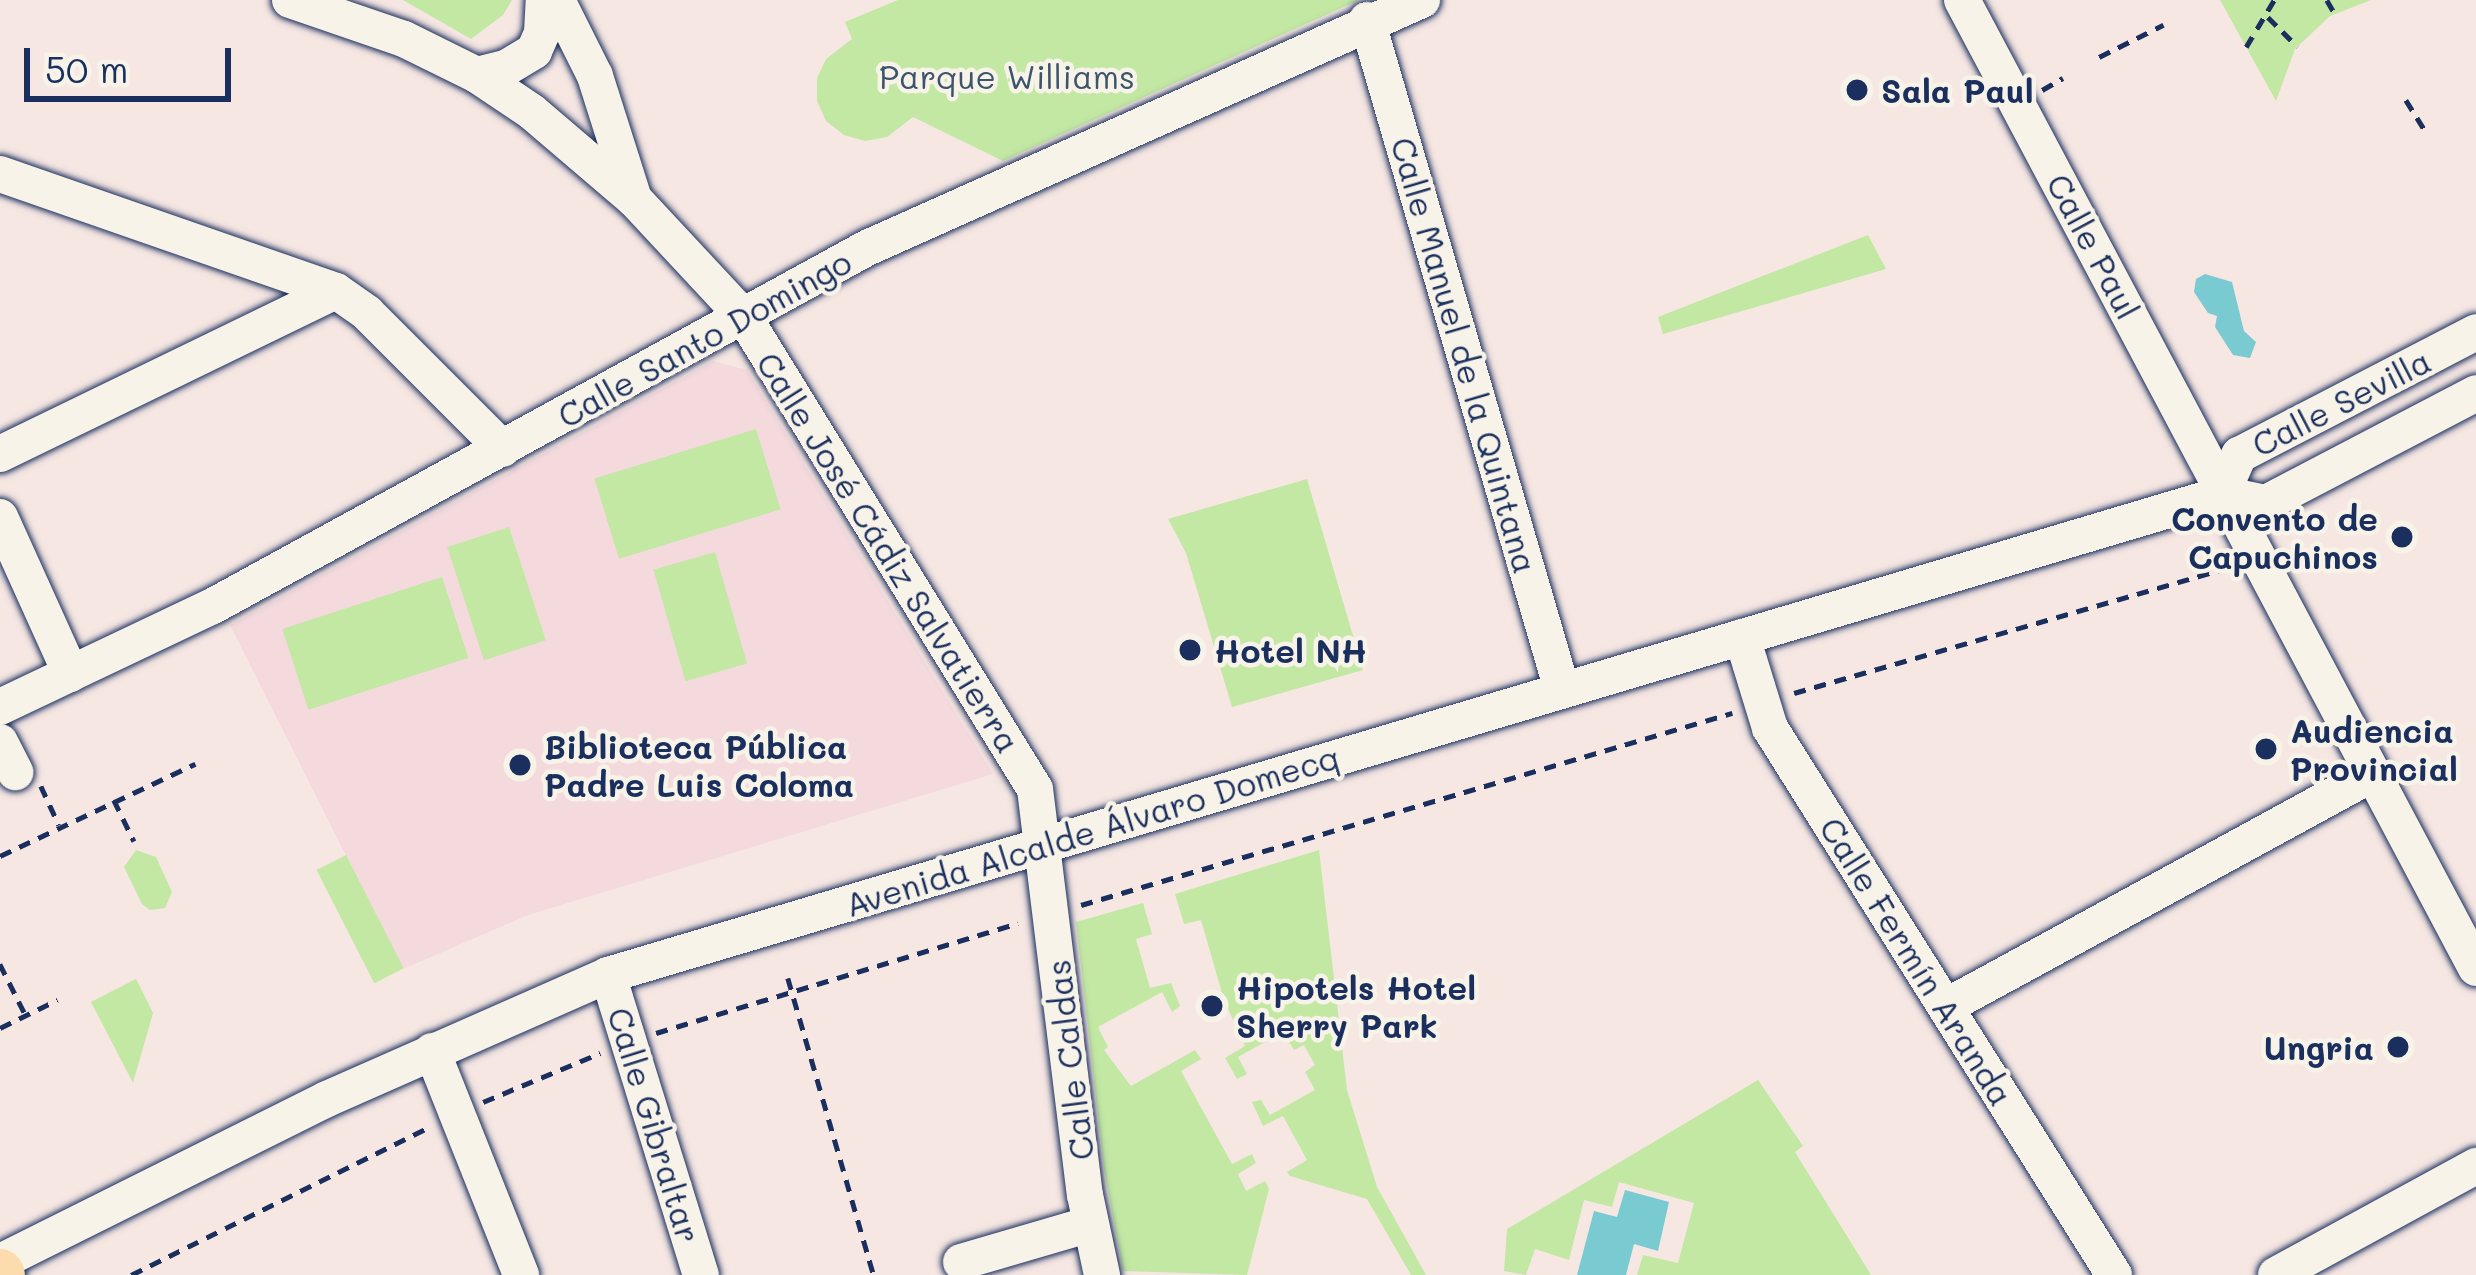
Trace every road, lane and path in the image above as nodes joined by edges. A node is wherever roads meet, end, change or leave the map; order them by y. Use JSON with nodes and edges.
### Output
{"nodes":[{"id":1,"x":290,"y":0,"type":"edge"},
{"id":2,"x":544,"y":0,"type":"edge"},
{"id":3,"x":557,"y":0,"type":"edge"},
{"id":4,"x":1422,"y":0,"type":"edge"},
{"id":5,"x":1962,"y":0,"type":"edge"},
{"id":6,"x":2275,"y":0,"type":"edge"},
{"id":7,"x":2327,"y":0,"type":"edge"},
{"id":8,"x":2335,"y":14,"type":"dead end"},
{"id":9,"x":2266,"y":15,"type":"junction"},
{"id":10,"x":1366,"y":20,"type":"junction"},
{"id":11,"x":2163,"y":25,"type":"dead end"},
{"id":12,"x":2246,"y":46,"type":"dead end"},
{"id":13,"x":2298,"y":47,"type":"dead end"},
{"id":14,"x":534,"y":51,"type":"junction"},
{"id":15,"x":2099,"y":57,"type":"dead end"},
{"id":16,"x":477,"y":75,"type":"junction"},
{"id":17,"x":2406,"y":100,"type":"dead end"},
{"id":18,"x":532,"y":112,"type":"junction"},
{"id":19,"x":2425,"y":131,"type":"dead end"},
{"id":20,"x":0,"y":174,"type":"edge"},
{"id":21,"x":634,"y":200,"type":"junction"},
{"id":22,"x":336,"y":291,"type":"junction"},
{"id":23,"x":744,"y":317,"type":"junction"},
{"id":24,"x":2476,"y":332,"type":"edge"},
{"id":25,"x":2476,"y":393,"type":"edge"},
{"id":26,"x":503,"y":449,"type":"junction"},
{"id":27,"x":0,"y":454,"type":"edge"},
{"id":28,"x":2222,"y":494,"type":"junction"},
{"id":29,"x":0,"y":517,"type":"edge"},
{"id":30,"x":2242,"y":564,"type":"dead end"},
{"id":31,"x":1742,"y":637,"type":"junction"},
{"id":32,"x":71,"y":674,"type":"junction"},
{"id":33,"x":1562,"y":690,"type":"junction"},
{"id":34,"x":1781,"y":697,"type":"dead end"},
{"id":35,"x":0,"y":707,"type":"edge"},
{"id":36,"x":1741,"y":710,"type":"dead end"},
{"id":37,"x":195,"y":764,"type":"dead end"},
{"id":38,"x":2372,"y":774,"type":"junction"},
{"id":39,"x":114,"y":800,"type":"junction"},
{"id":40,"x":134,"y":841,"type":"dead end"},
{"id":41,"x":1043,"y":845,"type":"junction"},
{"id":42,"x":0,"y":856,"type":"edge"},
{"id":43,"x":1066,"y":909,"type":"dead end"},
{"id":44,"x":1024,"y":921,"type":"dead end"},
{"id":45,"x":0,"y":964,"type":"edge"},
{"id":46,"x":2476,"y":968,"type":"edge"},
{"id":47,"x":608,"y":975,"type":"junction"},
{"id":48,"x":788,"y":978,"type":"dead end"},
{"id":49,"x":791,"y":991,"type":"junction"},
{"id":50,"x":58,"y":1000,"type":"dead end"},
{"id":51,"x":1947,"y":1006,"type":"junction"},
{"id":52,"x":26,"y":1016,"type":"junction"},
{"id":53,"x":0,"y":1028,"type":"edge"},
{"id":54,"x":640,"y":1037,"type":"dead end"},
{"id":55,"x":617,"y":1046,"type":"dead end"},
{"id":56,"x":432,"y":1051,"type":"junction"},
{"id":57,"x":457,"y":1113,"type":"junction"},
{"id":58,"x":2476,"y":1166,"type":"edge"},
{"id":59,"x":1091,"y":1224,"type":"junction"},
{"id":60,"x":0,"y":1262,"type":"edge"},
{"id":61,"x":962,"y":1262,"type":"dead end"},
{"id":62,"x":131,"y":1275,"type":"edge"},
{"id":63,"x":521,"y":1275,"type":"edge"},
{"id":64,"x":701,"y":1275,"type":"edge"},
{"id":65,"x":874,"y":1275,"type":"edge"},
{"id":66,"x":1102,"y":1275,"type":"edge"},
{"id":67,"x":2114,"y":1275,"type":"edge"},
{"id":68,"x":2276,"y":1275,"type":"edge"}],
"edges":[{"from":1,"to":16,"type":"street","name":"Calle José Cádiz Salvatierra"},
{"from":2,"to":14,"type":"street"},
{"from":3,"to":21,"type":"street"},
{"from":4,"to":10,"type":"street","name":"Calle Santo Domingo"},
{"from":5,"to":28,"type":"street","name":"Calle Paul"},
{"from":6,"to":9,"type":"path"},
{"from":7,"to":8,"type":"path"},
{"from":9,"to":12,"type":"path"},
{"from":9,"to":13,"type":"path"},
{"from":10,"to":23,"type":"street","name":"Calle Santo Domingo"},
{"from":10,"to":33,"type":"street","name":"Calle Manuel de la Quintana"},
{"from":11,"to":15,"type":"path"},
{"from":14,"to":16,"type":"street"},
{"from":14,"to":18,"type":"street"},
{"from":16,"to":18,"type":"street","name":"Calle José Cádiz Salvatierra"},
{"from":17,"to":19,"type":"path"},
{"from":18,"to":21,"type":"street","name":"Calle José Cádiz Salvatierra"},
{"from":20,"to":22,"type":"street"},
{"from":21,"to":23,"type":"street","name":"Calle José Cádiz Salvatierra"},
{"from":22,"to":26,"type":"street"},
{"from":22,"to":27,"type":"street"},
{"from":23,"to":26,"type":"street","name":"Calle Santo Domingo"},
{"from":23,"to":41,"type":"street","name":"Calle José Cádiz Salvatierra"},
{"from":24,"to":28,"type":"street","name":"Calle Sevilla"},
{"from":25,"to":28,"type":"street","name":"Calle Sevilla"},
{"from":26,"to":32,"type":"street","name":"Calle Santo Domingo"},
{"from":28,"to":31,"type":"street","name":"Avenida Alcalde Álvaro Domecq"},
{"from":28,"to":38,"type":"street","name":"Calle Paul"},
{"from":29,"to":32,"type":"street"},
{"from":30,"to":34,"type":"path"},
{"from":31,"to":33,"type":"street","name":"Avenida Alcalde Álvaro Domecq"},
{"from":31,"to":51,"type":"street","name":"Calle Fermín Aranda"},
{"from":32,"to":35,"type":"street","name":"Calle Santo Domingo"},
{"from":33,"to":41,"type":"street","name":"Avenida Alcalde Álvaro Domecq"},
{"from":36,"to":43,"type":"path"},
{"from":37,"to":39,"type":"path"},
{"from":38,"to":46,"type":"street","name":"Calle Paul"},
{"from":38,"to":51,"type":"street"},
{"from":39,"to":40,"type":"path"},
{"from":39,"to":42,"type":"path"},
{"from":41,"to":47,"type":"street","name":"Avenida Alcalde Álvaro Domecq"},
{"from":41,"to":59,"type":"street","name":"Calle Caldas"},
{"from":44,"to":49,"type":"path"},
{"from":45,"to":52,"type":"path"},
{"from":47,"to":56,"type":"street","name":"Avenida Alcalde Álvaro Domecq"},
{"from":47,"to":64,"type":"street","name":"Calle Gibraltar"},
{"from":48,"to":49,"type":"path"},
{"from":49,"to":54,"type":"path"},
{"from":49,"to":65,"type":"path"},
{"from":50,"to":52,"type":"path"},
{"from":51,"to":67,"type":"street","name":"Calle Fermín Aranda"},
{"from":52,"to":53,"type":"path"},
{"from":55,"to":57,"type":"path"},
{"from":56,"to":57,"type":"street"},
{"from":56,"to":60,"type":"street","name":"Avenida Alcalde Álvaro Domecq"},
{"from":57,"to":62,"type":"path"},
{"from":57,"to":63,"type":"street"},
{"from":58,"to":68,"type":"street"},
{"from":59,"to":61,"type":"street"},
{"from":59,"to":66,"type":"street","name":"Calle Caldas"}]}
